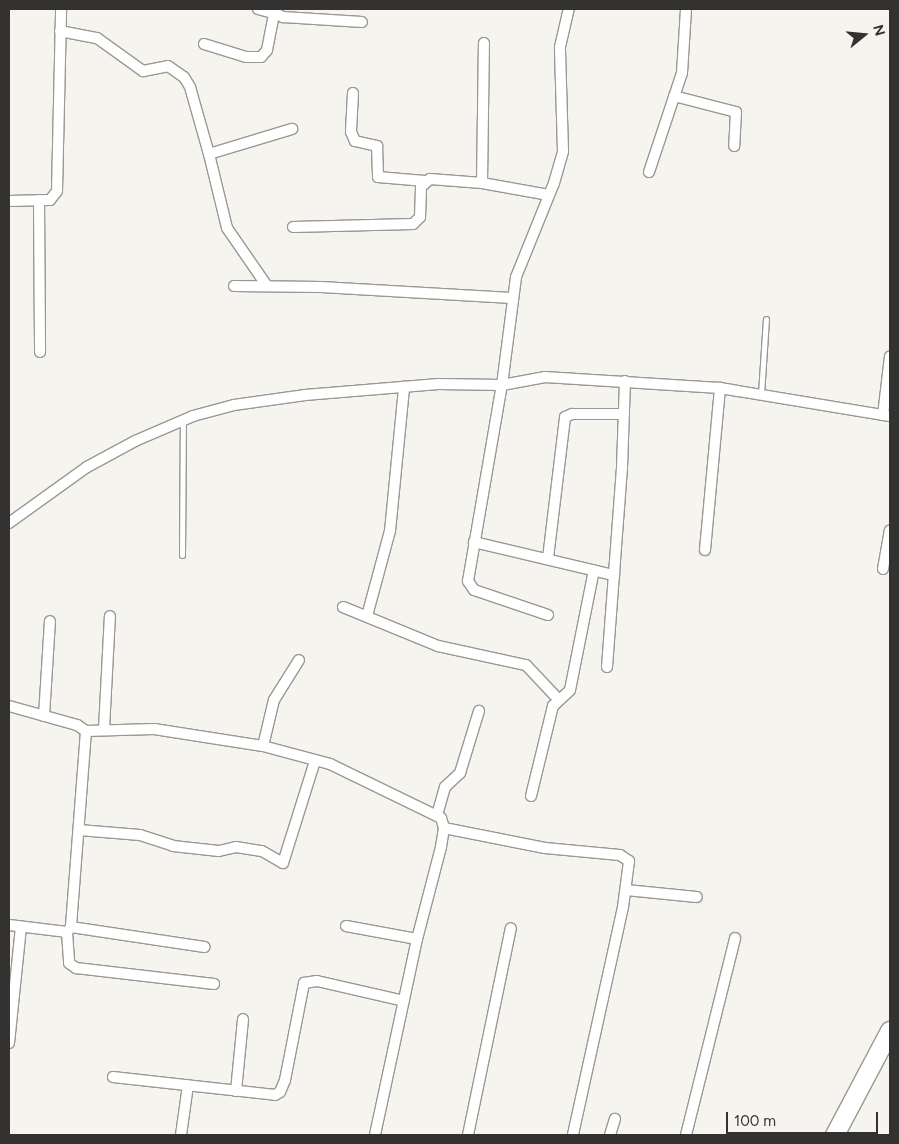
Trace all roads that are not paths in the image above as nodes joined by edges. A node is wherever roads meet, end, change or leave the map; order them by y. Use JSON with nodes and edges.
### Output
{"nodes":[{"id":1,"x":61,"y":9,"type":"edge"},
{"id":2,"x":258,"y":9,"type":"edge"},
{"id":3,"x":569,"y":9,"type":"edge"},
{"id":4,"x":686,"y":9,"type":"edge"},
{"id":5,"x":275,"y":12,"type":"edge"},
{"id":6,"x":362,"y":22,"type":"dead end"},
{"id":7,"x":60,"y":31,"type":"junction"},
{"id":8,"x":484,"y":43,"type":"dead end"},
{"id":9,"x":204,"y":44,"type":"dead end"},
{"id":10,"x":353,"y":93,"type":"dead end"},
{"id":11,"x":674,"y":96,"type":"junction"},
{"id":12,"x":292,"y":129,"type":"dead end"},
{"id":13,"x":734,"y":146,"type":"dead end"},
{"id":14,"x":209,"y":154,"type":"junction"},
{"id":15,"x":649,"y":172,"type":"dead end"},
{"id":16,"x":425,"y":181,"type":"junction"},
{"id":17,"x":482,"y":182,"type":"junction"},
{"id":18,"x":549,"y":195,"type":"junction"},
{"id":19,"x":39,"y":200,"type":"junction"},
{"id":20,"x":9,"y":201,"type":"edge"},
{"id":21,"x":294,"y":227,"type":"dead end"},
{"id":22,"x":234,"y":286,"type":"dead end"},
{"id":23,"x":267,"y":286,"type":"junction"},
{"id":24,"x":512,"y":298,"type":"junction"},
{"id":25,"x":766,"y":319,"type":"dead end"},
{"id":26,"x":40,"y":352,"type":"dead end"},
{"id":27,"x":890,"y":356,"type":"edge"},
{"id":28,"x":625,"y":381,"type":"junction"},
{"id":29,"x":502,"y":385,"type":"junction"},
{"id":30,"x":404,"y":387,"type":"junction"},
{"id":31,"x":720,"y":388,"type":"junction"},
{"id":32,"x":761,"y":394,"type":"junction"},
{"id":33,"x":624,"y":414,"type":"junction"},
{"id":34,"x":887,"y":416,"type":"edge"},
{"id":35,"x":183,"y":420,"type":"junction"},
{"id":36,"x":9,"y":523,"type":"edge"},
{"id":37,"x":890,"y":531,"type":"edge"},
{"id":38,"x":474,"y":542,"type":"junction"},
{"id":39,"x":705,"y":550,"type":"dead end"},
{"id":40,"x":182,"y":555,"type":"dead end"},
{"id":41,"x":548,"y":558,"type":"junction"},
{"id":42,"x":883,"y":569,"type":"dead end"},
{"id":43,"x":594,"y":570,"type":"junction"},
{"id":44,"x":614,"y":575,"type":"junction"},
{"id":45,"x":343,"y":607,"type":"dead end"},
{"id":46,"x":548,"y":615,"type":"dead end"},
{"id":47,"x":110,"y":616,"type":"dead end"},
{"id":48,"x":368,"y":616,"type":"junction"},
{"id":49,"x":50,"y":621,"type":"dead end"},
{"id":50,"x":299,"y":660,"type":"dead end"},
{"id":51,"x":607,"y":667,"type":"dead end"},
{"id":52,"x":558,"y":699,"type":"junction"},
{"id":53,"x":9,"y":706,"type":"edge"},
{"id":54,"x":479,"y":711,"type":"dead end"},
{"id":55,"x":44,"y":716,"type":"junction"},
{"id":56,"x":104,"y":729,"type":"junction"},
{"id":57,"x":86,"y":731,"type":"junction"},
{"id":58,"x":263,"y":746,"type":"junction"},
{"id":59,"x":316,"y":761,"type":"junction"},
{"id":60,"x":531,"y":796,"type":"dead end"},
{"id":61,"x":438,"y":815,"type":"junction"},
{"id":62,"x":444,"y":828,"type":"junction"},
{"id":63,"x":79,"y":830,"type":"junction"},
{"id":64,"x":626,"y":890,"type":"junction"},
{"id":65,"x":697,"y":898,"type":"dead end"},
{"id":66,"x":9,"y":926,"type":"edge"},
{"id":67,"x":346,"y":926,"type":"dead end"},
{"id":68,"x":22,"y":927,"type":"junction"},
{"id":69,"x":511,"y":928,"type":"dead end"},
{"id":70,"x":69,"y":930,"type":"junction"},
{"id":71,"x":735,"y":938,"type":"dead end"},
{"id":72,"x":417,"y":939,"type":"junction"},
{"id":73,"x":205,"y":947,"type":"dead end"},
{"id":74,"x":214,"y":984,"type":"dead end"},
{"id":75,"x":404,"y":1001,"type":"junction"},
{"id":76,"x":242,"y":1019,"type":"dead end"},
{"id":77,"x":890,"y":1030,"type":"edge"},
{"id":78,"x":9,"y":1043,"type":"edge"},
{"id":79,"x":113,"y":1077,"type":"dead end"},
{"id":80,"x":188,"y":1085,"type":"junction"},
{"id":81,"x":236,"y":1091,"type":"junction"},
{"id":82,"x":615,"y":1119,"type":"dead end"},
{"id":83,"x":181,"y":1135,"type":"edge"},
{"id":84,"x":375,"y":1135,"type":"edge"},
{"id":85,"x":468,"y":1135,"type":"edge"},
{"id":86,"x":573,"y":1135,"type":"edge"},
{"id":87,"x":610,"y":1135,"type":"edge"},
{"id":88,"x":686,"y":1135,"type":"edge"},
{"id":89,"x":836,"y":1135,"type":"edge"}],
"edges":[{"from":1,"to":7,"type":"street"},
{"from":2,"to":5,"type":"street"},
{"from":3,"to":18,"type":"street"},
{"from":4,"to":11,"type":"street"},
{"from":5,"to":6,"type":"street"},
{"from":5,"to":9,"type":"street"},
{"from":7,"to":14,"type":"street"},
{"from":7,"to":19,"type":"street"},
{"from":8,"to":17,"type":"street"},
{"from":10,"to":16,"type":"street"},
{"from":11,"to":13,"type":"street"},
{"from":11,"to":15,"type":"street"},
{"from":12,"to":14,"type":"street"},
{"from":14,"to":23,"type":"street"},
{"from":16,"to":17,"type":"street"},
{"from":16,"to":21,"type":"street"},
{"from":17,"to":18,"type":"street"},
{"from":18,"to":24,"type":"street"},
{"from":19,"to":20,"type":"street"},
{"from":19,"to":26,"type":"street"},
{"from":22,"to":23,"type":"street"},
{"from":23,"to":24,"type":"street"},
{"from":24,"to":29,"type":"street"},
{"from":25,"to":32,"type":"lane"},
{"from":27,"to":34,"type":"street"},
{"from":28,"to":29,"type":"street"},
{"from":28,"to":31,"type":"street"},
{"from":28,"to":33,"type":"street"},
{"from":29,"to":30,"type":"street"},
{"from":29,"to":38,"type":"street"},
{"from":30,"to":35,"type":"street"},
{"from":30,"to":48,"type":"street"},
{"from":31,"to":32,"type":"street"},
{"from":31,"to":39,"type":"street"},
{"from":32,"to":34,"type":"street"},
{"from":33,"to":41,"type":"street"},
{"from":33,"to":44,"type":"street"},
{"from":35,"to":36,"type":"street"},
{"from":35,"to":40,"type":"lane"},
{"from":37,"to":42,"type":"street"},
{"from":38,"to":41,"type":"street"},
{"from":38,"to":46,"type":"street"},
{"from":41,"to":43,"type":"street"},
{"from":43,"to":44,"type":"street"},
{"from":43,"to":52,"type":"street"},
{"from":44,"to":51,"type":"street"},
{"from":45,"to":48,"type":"street"},
{"from":47,"to":56,"type":"street"},
{"from":48,"to":52,"type":"street"},
{"from":49,"to":55,"type":"street"},
{"from":50,"to":58,"type":"street"},
{"from":52,"to":60,"type":"street"},
{"from":53,"to":55,"type":"street"},
{"from":54,"to":61,"type":"street"},
{"from":55,"to":57,"type":"street"},
{"from":56,"to":57,"type":"street"},
{"from":56,"to":58,"type":"street"},
{"from":57,"to":63,"type":"street"},
{"from":58,"to":59,"type":"street"},
{"from":59,"to":61,"type":"street"},
{"from":59,"to":63,"type":"street"},
{"from":61,"to":62,"type":"street"},
{"from":62,"to":64,"type":"street"},
{"from":62,"to":72,"type":"street"},
{"from":63,"to":70,"type":"street"},
{"from":64,"to":65,"type":"street"},
{"from":64,"to":86,"type":"street"},
{"from":66,"to":68,"type":"street"},
{"from":67,"to":72,"type":"street"},
{"from":68,"to":70,"type":"street"},
{"from":68,"to":78,"type":"street"},
{"from":69,"to":85,"type":"street"},
{"from":70,"to":73,"type":"street"},
{"from":70,"to":74,"type":"street"},
{"from":71,"to":88,"type":"street"},
{"from":72,"to":75,"type":"street"},
{"from":75,"to":81,"type":"street"},
{"from":75,"to":84,"type":"street"},
{"from":76,"to":81,"type":"street"},
{"from":77,"to":89,"type":"highway"},
{"from":79,"to":80,"type":"street"},
{"from":80,"to":81,"type":"street"},
{"from":80,"to":83,"type":"street"},
{"from":82,"to":87,"type":"street"}]}
